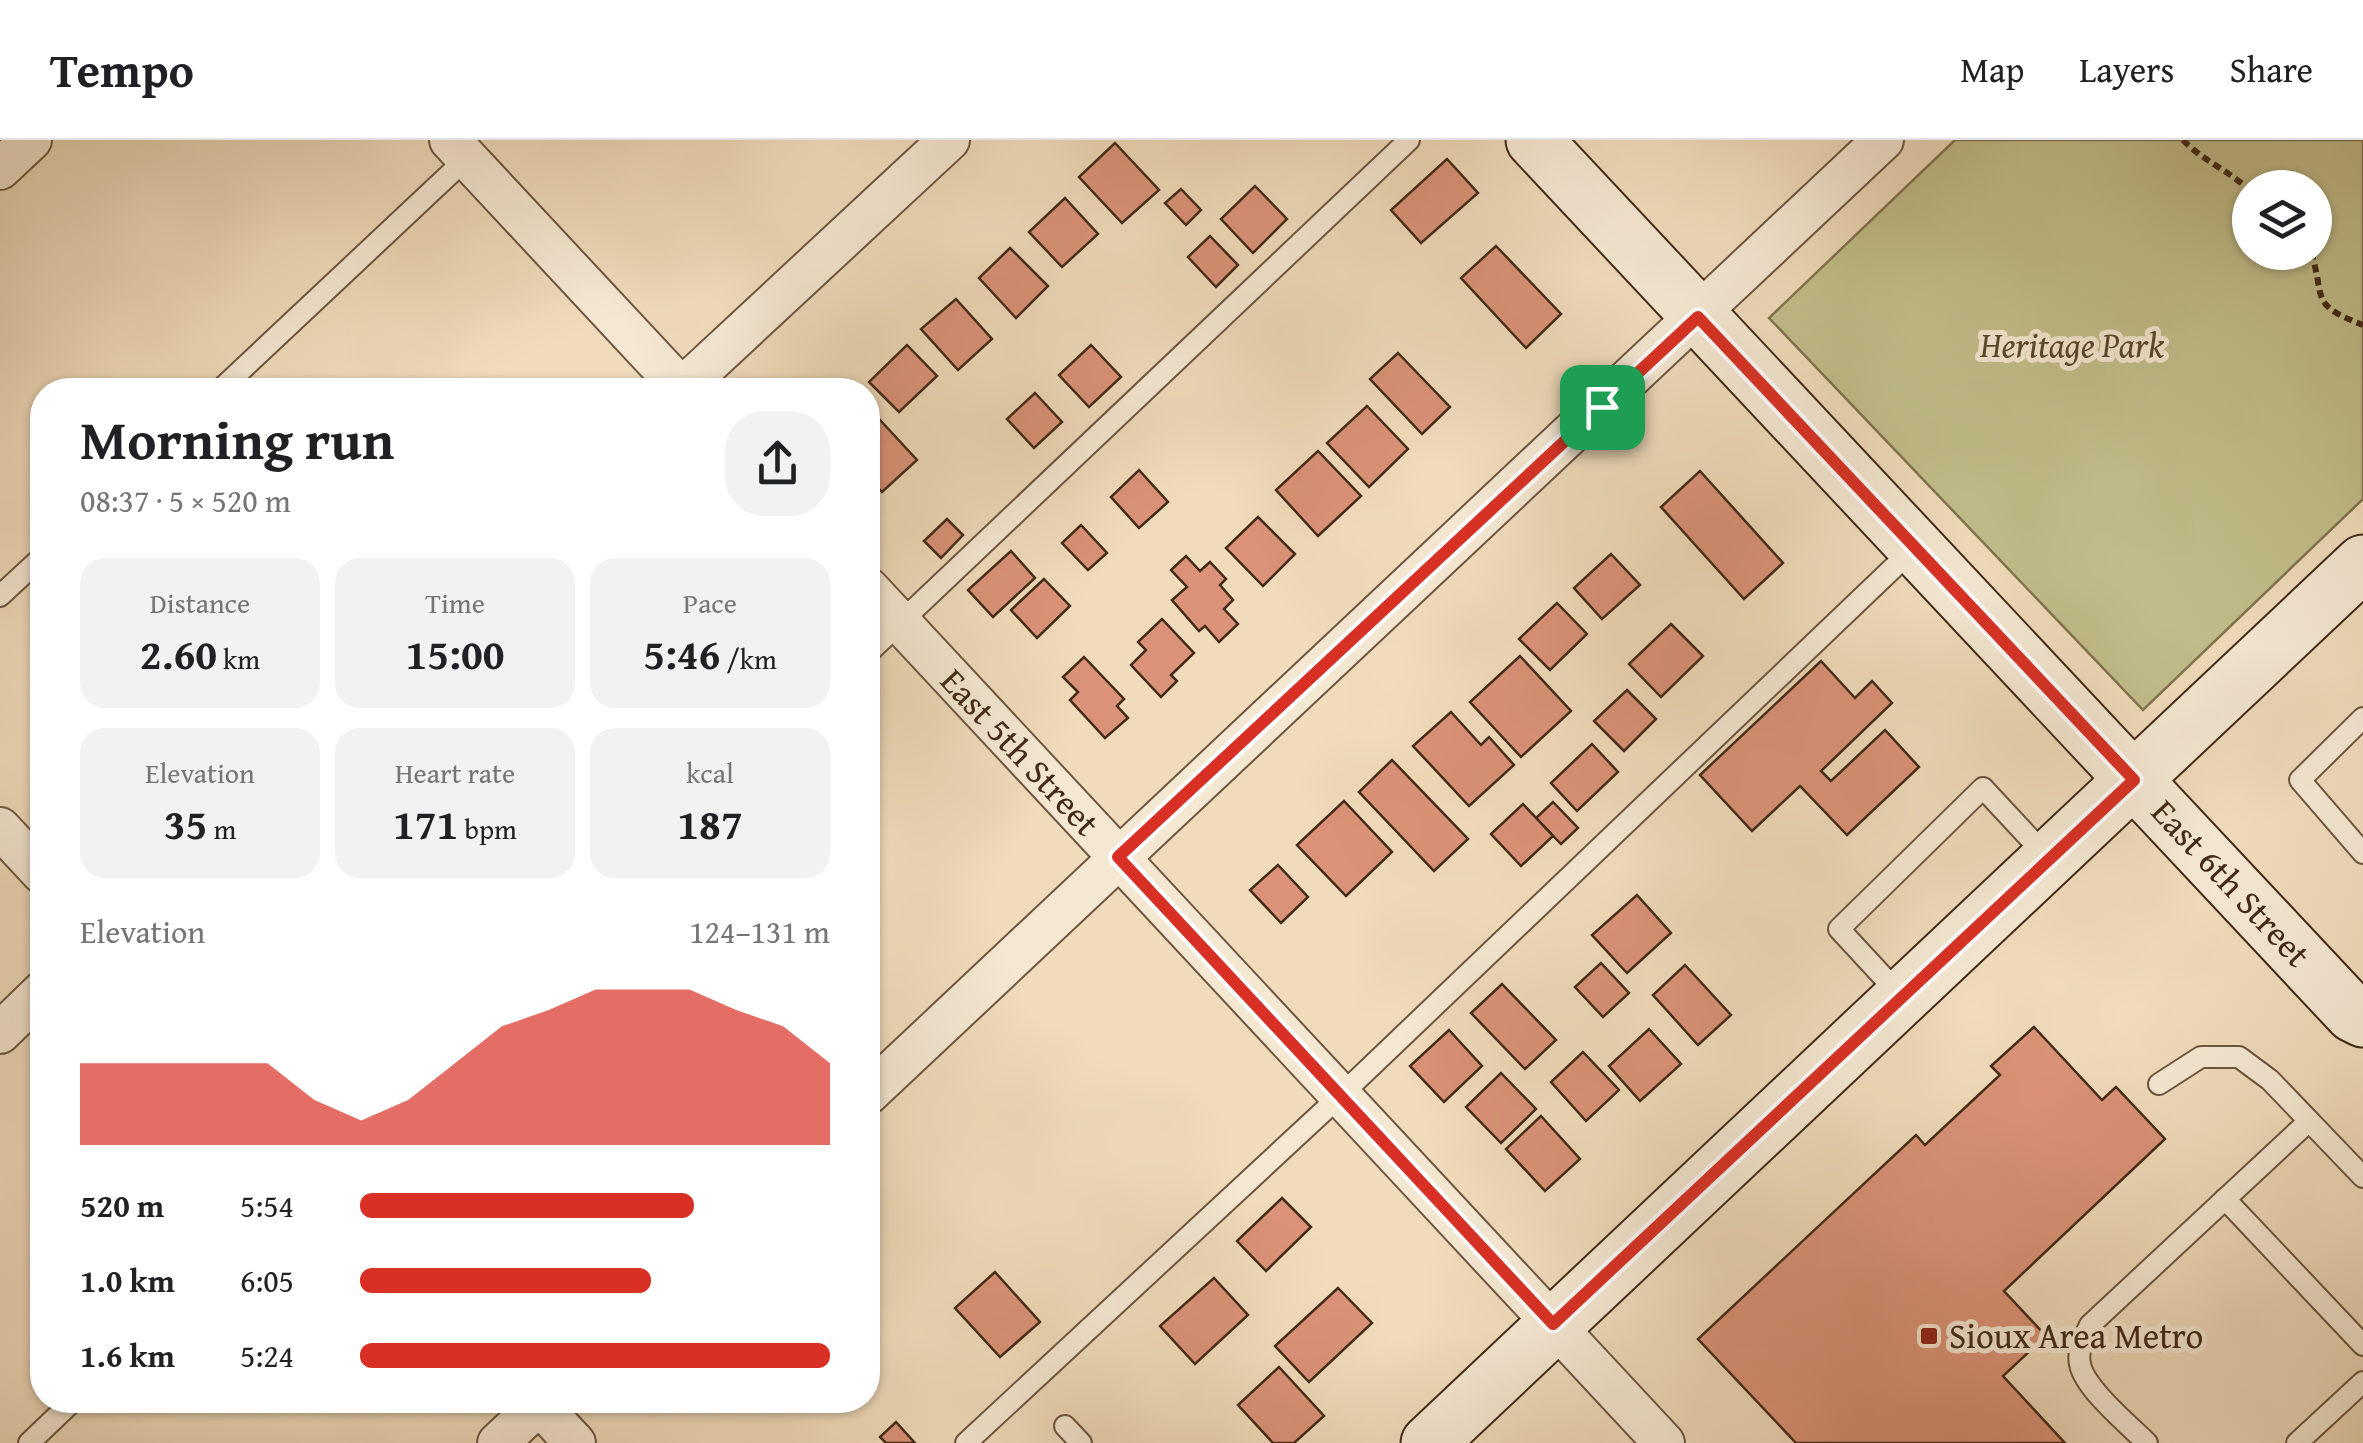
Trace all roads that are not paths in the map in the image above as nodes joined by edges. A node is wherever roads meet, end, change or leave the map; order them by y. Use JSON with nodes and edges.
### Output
{"nodes":[{"id":1,"x":31,"y":140,"type":"edge"},
{"id":2,"x":948,"y":140,"type":"edge"},
{"id":3,"x":1409,"y":140,"type":"edge"},
{"id":4,"x":1534,"y":140,"type":"edge"},
{"id":5,"x":1883,"y":140,"type":"edge"},
{"id":6,"x":458,"y":149,"type":"edge"},
{"id":7,"x":0,"y":168,"type":"edge"},
{"id":8,"x":1698,"y":317,"type":"junction"},
{"id":9,"x":232,"y":378,"type":"edge"},
{"id":10,"x":670,"y":378,"type":"edge"},
{"id":11,"x":694,"y":378,"type":"edge"},
{"id":12,"x":1915,"y":547,"type":"junction"},
{"id":13,"x":2363,"y":563,"type":"edge"},
{"id":14,"x":30,"y":567,"type":"edge"},
{"id":15,"x":0,"y":596,"type":"edge"},
{"id":16,"x":880,"y":601,"type":"edge"},
{"id":17,"x":900,"y":623,"type":"junction"},
{"id":18,"x":880,"y":642,"type":"edge"},
{"id":19,"x":2363,"y":718,"type":"edge"},
{"id":20,"x":2134,"y":780,"type":"junction"},
{"id":21,"x":0,"y":828,"type":"edge"},
{"id":22,"x":2363,"y":853,"type":"edge"},
{"id":23,"x":1118,"y":857,"type":"junction"},
{"id":24,"x":2049,"y":859,"type":"junction"},
{"id":25,"x":30,"y":860,"type":"edge"},
{"id":26,"x":1902,"y":997,"type":"junction"},
{"id":27,"x":30,"y":1003,"type":"edge"},
{"id":28,"x":2360,"y":1021,"type":"edge"},
{"id":29,"x":0,"y":1032,"type":"edge"},
{"id":30,"x":880,"y":1083,"type":"edge"},
{"id":31,"x":2159,"y":1084,"type":"dead end"},
{"id":32,"x":1340,"y":1096,"type":"junction"},
{"id":33,"x":2309,"y":1122,"type":"junction"},
{"id":34,"x":2363,"y":1177,"type":"edge"},
{"id":35,"x":2226,"y":1199,"type":"junction"},
{"id":36,"x":1553,"y":1324,"type":"junction"},
{"id":37,"x":2363,"y":1345,"type":"edge"},
{"id":38,"x":2363,"y":1382,"type":"edge"},
{"id":39,"x":60,"y":1413,"type":"edge"},
{"id":40,"x":528,"y":1413,"type":"edge"},
{"id":41,"x":549,"y":1413,"type":"edge"},
{"id":42,"x":1065,"y":1426,"type":"dead end"},
{"id":43,"x":29,"y":1443,"type":"edge"},
{"id":44,"x":498,"y":1443,"type":"edge"},
{"id":45,"x":575,"y":1443,"type":"edge"},
{"id":46,"x":966,"y":1443,"type":"edge"},
{"id":47,"x":1081,"y":1443,"type":"edge"},
{"id":48,"x":1429,"y":1443,"type":"edge"},
{"id":49,"x":1664,"y":1443,"type":"edge"},
{"id":50,"x":2148,"y":1443,"type":"edge"},
{"id":51,"x":2297,"y":1443,"type":"edge"}],
"edges":[{"from":1,"to":7,"type":"street"},
{"from":2,"to":11,"type":"street"},
{"from":3,"to":17,"type":"lane"},
{"from":4,"to":8,"type":"street","name":"East 6th Street"},
{"from":5,"to":8,"type":"street"},
{"from":6,"to":9,"type":"lane"},
{"from":6,"to":10,"type":"street"},
{"from":8,"to":12,"type":"street","name":"East 6th Street"},
{"from":8,"to":23,"type":"street"},
{"from":12,"to":20,"type":"street","name":"East 6th Street"},
{"from":12,"to":32,"type":"lane"},
{"from":13,"to":20,"type":"street"},
{"from":14,"to":15,"type":"lane"},
{"from":16,"to":17,"type":"street","name":"East 5th Street"},
{"from":17,"to":18,"type":"lane"},
{"from":17,"to":23,"type":"street","name":"East 5th Street"},
{"from":19,"to":22,"type":"lane"},
{"from":20,"to":24,"type":"street"},
{"from":20,"to":28,"type":"street","name":"East 6th Street"},
{"from":21,"to":25,"type":"street"},
{"from":23,"to":30,"type":"street"},
{"from":23,"to":32,"type":"street","name":"East 5th Street"},
{"from":24,"to":26,"type":"street"},
{"from":24,"to":26,"type":"lane"},
{"from":26,"to":36,"type":"street"},
{"from":27,"to":29,"type":"street"},
{"from":31,"to":33,"type":"lane"},
{"from":32,"to":36,"type":"street","name":"East 5th Street"},
{"from":32,"to":46,"type":"lane"},
{"from":33,"to":34,"type":"lane"},
{"from":33,"to":35,"type":"lane"},
{"from":35,"to":37,"type":"lane"},
{"from":35,"to":50,"type":"lane"},
{"from":36,"to":48,"type":"street"},
{"from":36,"to":49,"type":"street","name":"East 5th Street"},
{"from":38,"to":51,"type":"lane"},
{"from":39,"to":43,"type":"lane"},
{"from":40,"to":44,"type":"street"},
{"from":41,"to":45,"type":"street"},
{"from":42,"to":47,"type":"lane"}]}
